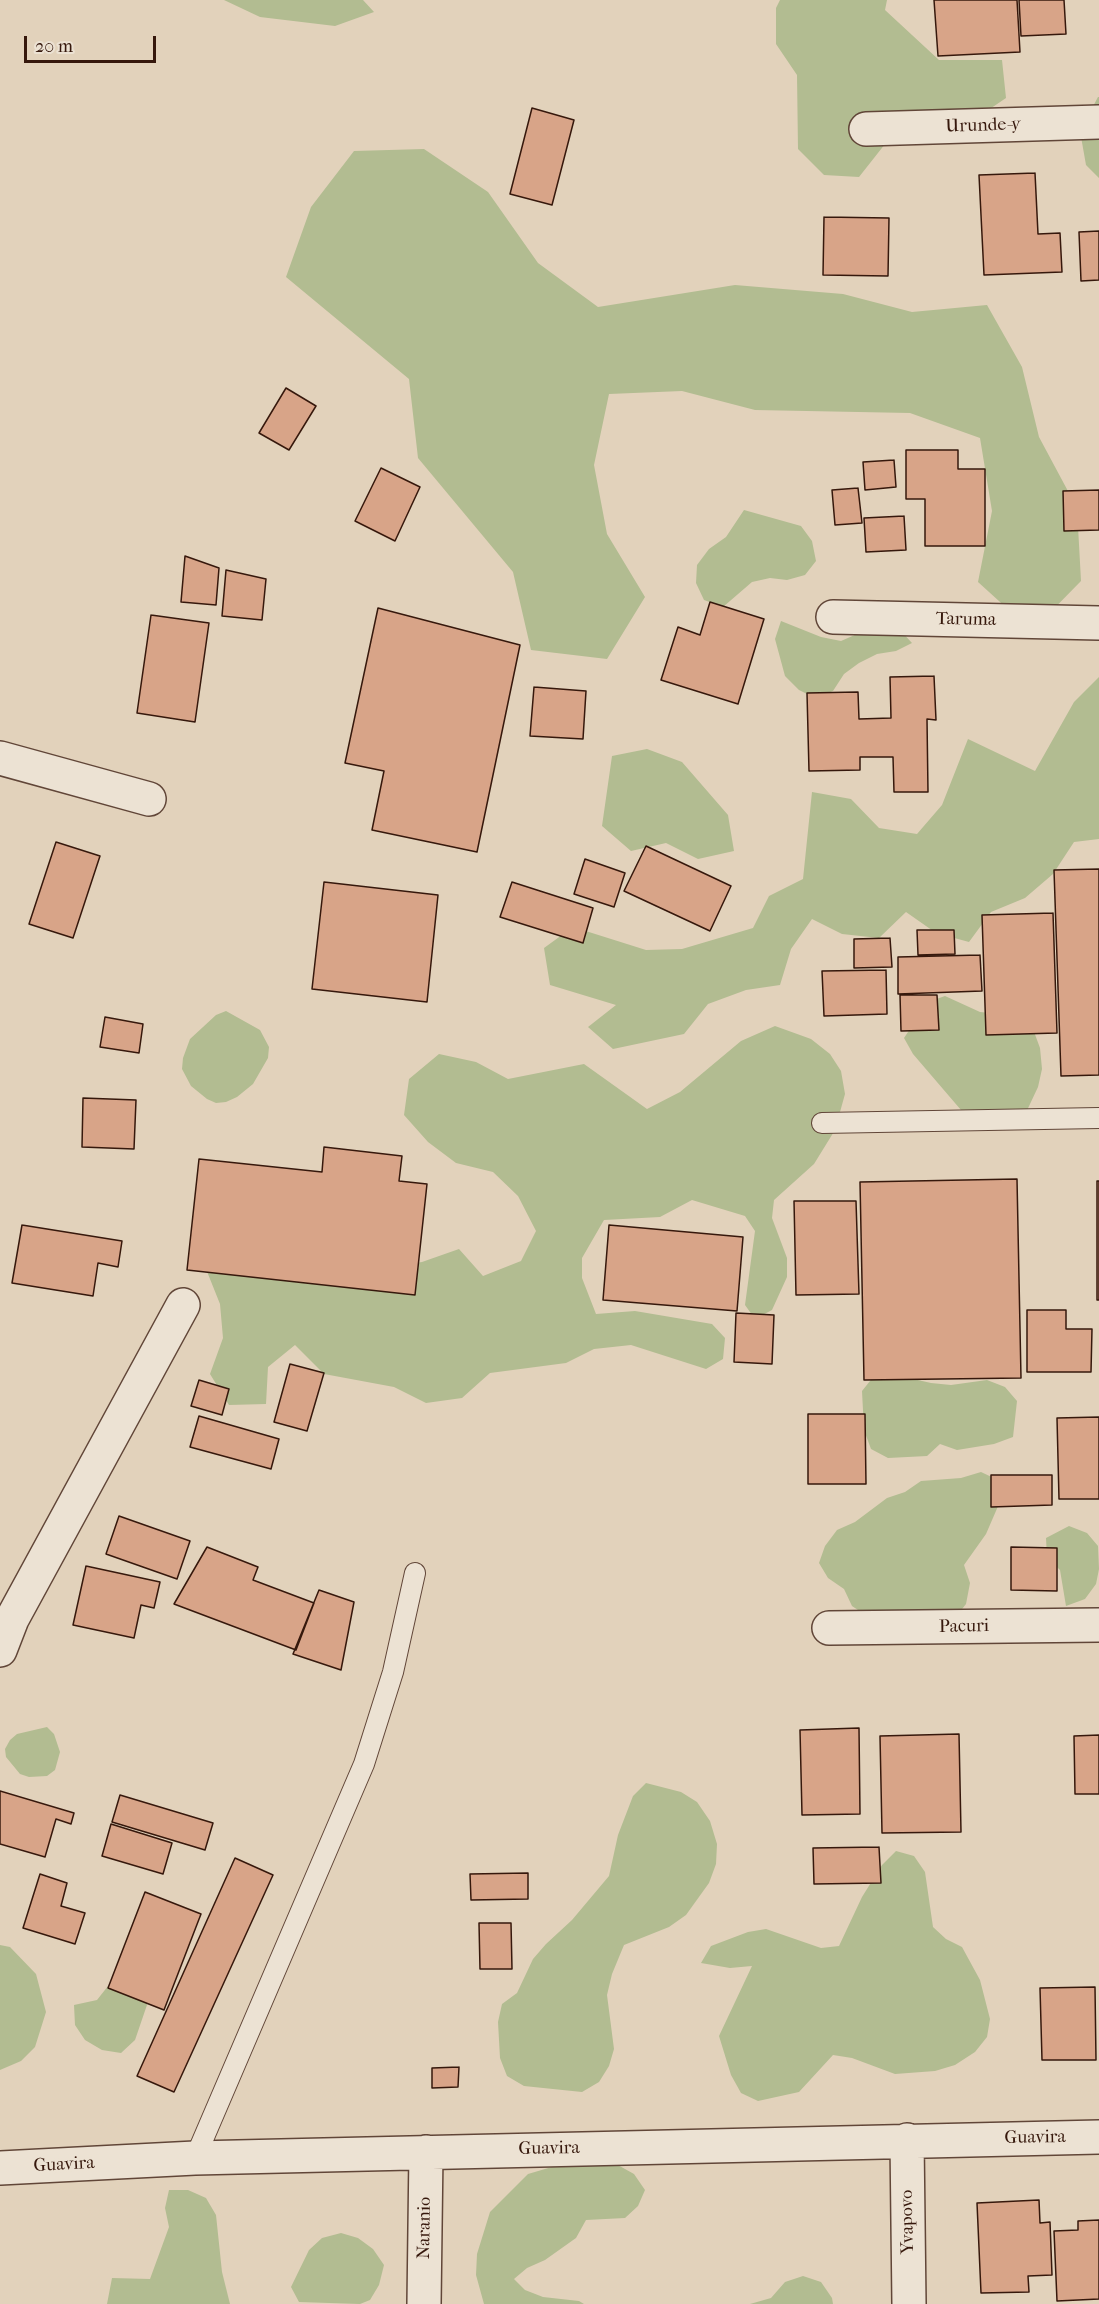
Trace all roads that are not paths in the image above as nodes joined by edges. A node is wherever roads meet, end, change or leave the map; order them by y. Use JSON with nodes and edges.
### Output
{"nodes":[{"id":1,"x":1099,"y":122,"type":"edge"},
{"id":2,"x":866,"y":129,"type":"dead end"},
{"id":3,"x":833,"y":617,"type":"dead end"},
{"id":4,"x":1099,"y":623,"type":"edge"},
{"id":5,"x":0,"y":758,"type":"edge"},
{"id":6,"x":149,"y":799,"type":"dead end"},
{"id":7,"x":1099,"y":1118,"type":"edge"},
{"id":8,"x":822,"y":1123,"type":"dead end"},
{"id":9,"x":183,"y":1305,"type":"dead end"},
{"id":10,"x":415,"y":1573,"type":"dead end"},
{"id":11,"x":1099,"y":1625,"type":"edge"},
{"id":12,"x":829,"y":1628,"type":"dead end"},
{"id":13,"x":0,"y":1650,"type":"edge"},
{"id":14,"x":1099,"y":2137,"type":"edge"},
{"id":15,"x":907,"y":2140,"type":"junction"},
{"id":16,"x":426,"y":2152,"type":"junction"},
{"id":17,"x":195,"y":2158,"type":"junction"},
{"id":18,"x":0,"y":2168,"type":"edge"},
{"id":19,"x":424,"y":2304,"type":"edge"},
{"id":20,"x":909,"y":2304,"type":"edge"}],
"edges":[{"from":1,"to":2,"type":"street","name":"Urunde-y"},
{"from":3,"to":4,"type":"street","name":"Taruma"},
{"from":5,"to":6,"type":"street"},
{"from":7,"to":8,"type":"lane"},
{"from":9,"to":13,"type":"street"},
{"from":10,"to":17,"type":"lane"},
{"from":11,"to":12,"type":"street","name":"Pacuri"},
{"from":14,"to":15,"type":"street","name":"Guavira"},
{"from":15,"to":16,"type":"street","name":"Guavira"},
{"from":15,"to":20,"type":"street","name":"Yvapovo"},
{"from":16,"to":17,"type":"street","name":"Guavira"},
{"from":16,"to":19,"type":"street","name":"Naranio"},
{"from":17,"to":18,"type":"street","name":"Guavira"}]}
